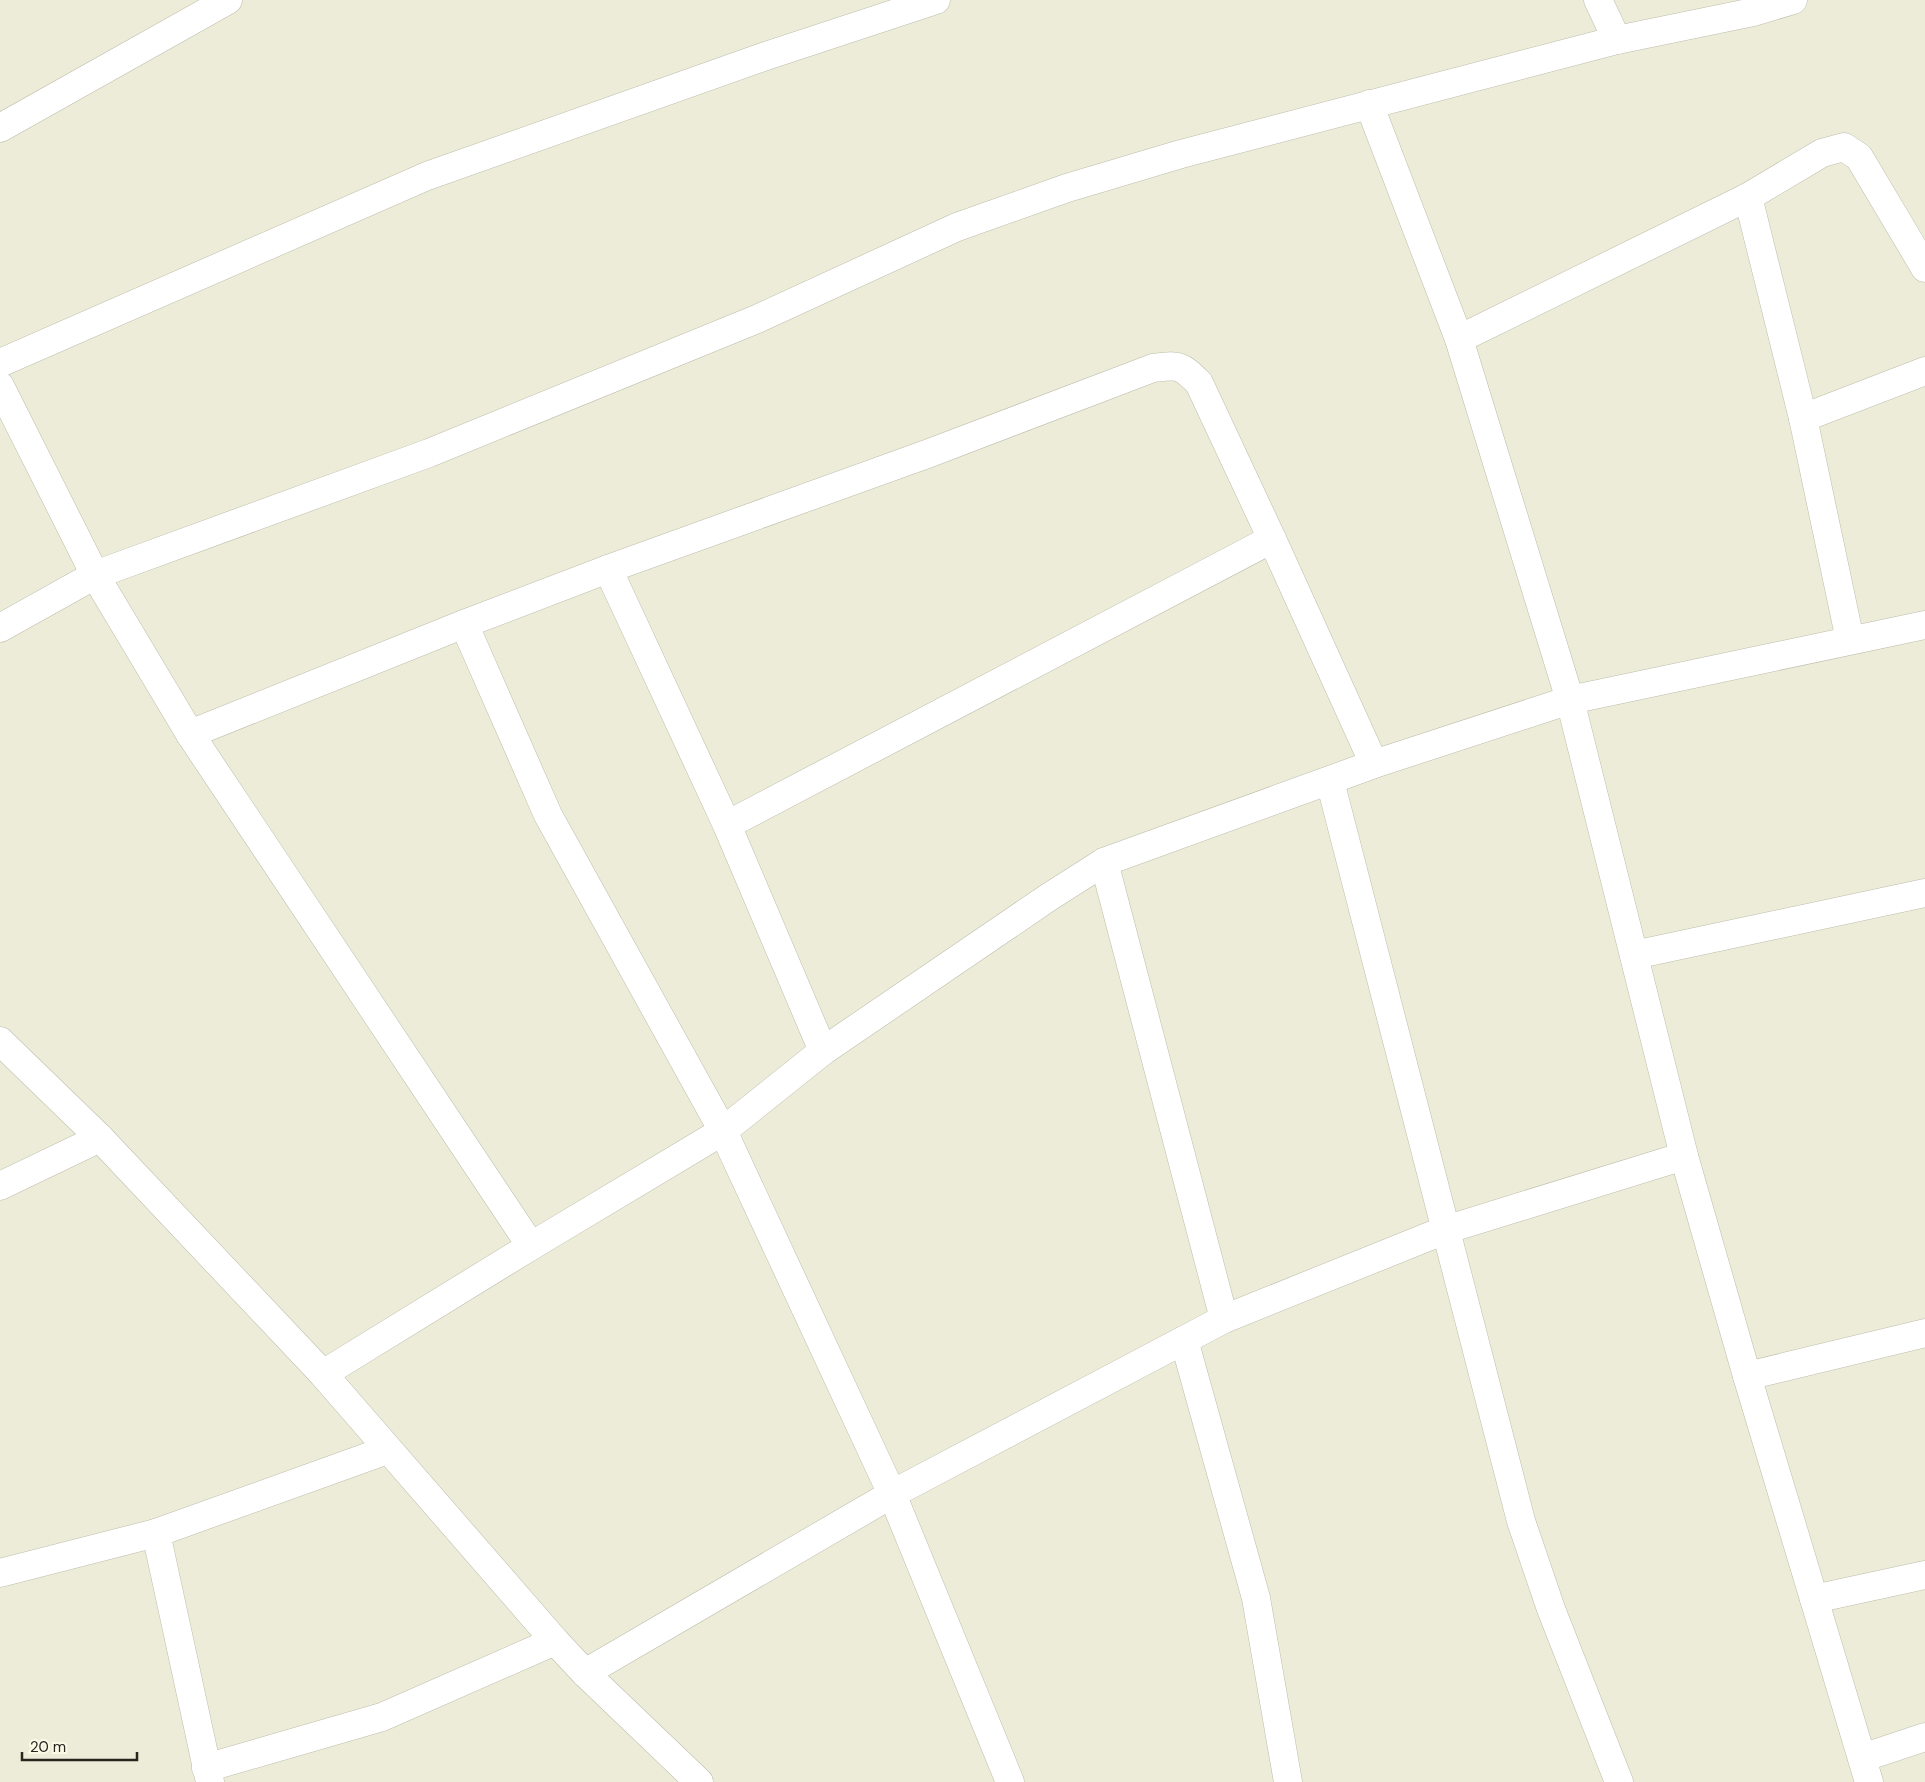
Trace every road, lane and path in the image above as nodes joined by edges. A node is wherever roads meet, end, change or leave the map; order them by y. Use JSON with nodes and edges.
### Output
{"nodes":[{"id":1,"x":228,"y":0,"type":"edge"},
{"id":2,"x":936,"y":0,"type":"edge"},
{"id":3,"x":1598,"y":0,"type":"edge"},
{"id":4,"x":1793,"y":0,"type":"edge"},
{"id":5,"x":1617,"y":40,"type":"junction"},
{"id":6,"x":1370,"y":104,"type":"junction"},
{"id":7,"x":0,"y":128,"type":"edge"},
{"id":8,"x":1748,"y":198,"type":"junction"},
{"id":9,"x":1925,"y":268,"type":"edge"},
{"id":10,"x":1459,"y":339,"type":"junction"},
{"id":11,"x":0,"y":363,"type":"edge"},
{"id":12,"x":1925,"y":371,"type":"edge"},
{"id":13,"x":0,"y":386,"type":"edge"},
{"id":14,"x":1803,"y":418,"type":"junction"},
{"id":15,"x":1272,"y":539,"type":"junction"},
{"id":16,"x":608,"y":568,"type":"junction"},
{"id":17,"x":95,"y":575,"type":"junction"},
{"id":18,"x":464,"y":624,"type":"junction"},
{"id":19,"x":1925,"y":625,"type":"edge"},
{"id":20,"x":0,"y":628,"type":"edge"},
{"id":21,"x":1850,"y":640,"type":"junction"},
{"id":22,"x":1570,"y":700,"type":"junction"},
{"id":23,"x":190,"y":734,"type":"junction"},
{"id":24,"x":1374,"y":764,"type":"junction"},
{"id":25,"x":1330,"y":781,"type":"junction"},
{"id":26,"x":727,"y":825,"type":"junction"},
{"id":27,"x":1104,"y":862,"type":"junction"},
{"id":28,"x":1925,"y":893,"type":"edge"},
{"id":29,"x":1634,"y":955,"type":"junction"},
{"id":30,"x":0,"y":1041,"type":"edge"},
{"id":31,"x":823,"y":1052,"type":"junction"},
{"id":32,"x":723,"y":1132,"type":"junction"},
{"id":33,"x":100,"y":1138,"type":"junction"},
{"id":34,"x":1684,"y":1156,"type":"junction"},
{"id":35,"x":0,"y":1186,"type":"edge"},
{"id":36,"x":1445,"y":1230,"type":"junction"},
{"id":37,"x":530,"y":1246,"type":"junction"},
{"id":38,"x":1224,"y":1319,"type":"junction"},
{"id":39,"x":1925,"y":1333,"type":"edge"},
{"id":40,"x":1184,"y":1340,"type":"junction"},
{"id":41,"x":323,"y":1374,"type":"junction"},
{"id":42,"x":1747,"y":1376,"type":"junction"},
{"id":43,"x":387,"y":1450,"type":"junction"},
{"id":44,"x":892,"y":1494,"type":"junction"},
{"id":45,"x":156,"y":1532,"type":"junction"},
{"id":46,"x":0,"y":1573,"type":"edge"},
{"id":47,"x":1925,"y":1575,"type":"edge"},
{"id":48,"x":1814,"y":1599,"type":"junction"},
{"id":49,"x":554,"y":1641,"type":"junction"},
{"id":50,"x":585,"y":1673,"type":"junction"},
{"id":51,"x":1925,"y":1737,"type":"edge"},
{"id":52,"x":1865,"y":1770,"type":"edge"},
{"id":53,"x":208,"y":1775,"type":"edge"},
{"id":54,"x":699,"y":1782,"type":"edge"},
{"id":55,"x":1010,"y":1782,"type":"edge"},
{"id":56,"x":1288,"y":1782,"type":"edge"},
{"id":57,"x":1619,"y":1782,"type":"edge"}],
"edges":[{"from":1,"to":7,"type":"street"},
{"from":2,"to":11,"type":"street"},
{"from":3,"to":5,"type":"street"},
{"from":4,"to":5,"type":"street"},
{"from":5,"to":6,"type":"street"},
{"from":6,"to":10,"type":"street"},
{"from":6,"to":17,"type":"street"},
{"from":8,"to":9,"type":"street"},
{"from":8,"to":10,"type":"street"},
{"from":8,"to":14,"type":"street"},
{"from":10,"to":22,"type":"street"},
{"from":12,"to":14,"type":"street"},
{"from":13,"to":17,"type":"street"},
{"from":14,"to":21,"type":"street"},
{"from":15,"to":16,"type":"street"},
{"from":15,"to":24,"type":"street"},
{"from":15,"to":26,"type":"street"},
{"from":16,"to":18,"type":"street"},
{"from":16,"to":26,"type":"street"},
{"from":17,"to":20,"type":"street"},
{"from":17,"to":23,"type":"street"},
{"from":18,"to":23,"type":"street"},
{"from":18,"to":32,"type":"street"},
{"from":19,"to":21,"type":"street"},
{"from":21,"to":22,"type":"street"},
{"from":22,"to":24,"type":"street"},
{"from":22,"to":29,"type":"street"},
{"from":23,"to":37,"type":"street"},
{"from":24,"to":25,"type":"street"},
{"from":25,"to":27,"type":"street"},
{"from":25,"to":36,"type":"street"},
{"from":26,"to":31,"type":"street"},
{"from":27,"to":31,"type":"street"},
{"from":27,"to":38,"type":"street"},
{"from":28,"to":29,"type":"street"},
{"from":29,"to":34,"type":"street"},
{"from":30,"to":33,"type":"street"},
{"from":31,"to":32,"type":"street"},
{"from":32,"to":37,"type":"street"},
{"from":32,"to":44,"type":"street"},
{"from":33,"to":35,"type":"street"},
{"from":33,"to":41,"type":"street"},
{"from":34,"to":36,"type":"street"},
{"from":34,"to":42,"type":"street"},
{"from":36,"to":38,"type":"street"},
{"from":36,"to":57,"type":"street"},
{"from":37,"to":41,"type":"street"},
{"from":38,"to":40,"type":"street"},
{"from":39,"to":42,"type":"street"},
{"from":40,"to":44,"type":"street"},
{"from":40,"to":56,"type":"street"},
{"from":41,"to":43,"type":"street"},
{"from":42,"to":48,"type":"street"},
{"from":43,"to":45,"type":"street"},
{"from":43,"to":49,"type":"street"},
{"from":44,"to":50,"type":"street"},
{"from":44,"to":55,"type":"street"},
{"from":45,"to":46,"type":"street"},
{"from":45,"to":53,"type":"street"},
{"from":47,"to":48,"type":"street"},
{"from":48,"to":52,"type":"street"},
{"from":49,"to":50,"type":"street"},
{"from":49,"to":53,"type":"street"},
{"from":50,"to":54,"type":"street"},
{"from":51,"to":52,"type":"street"}]}
